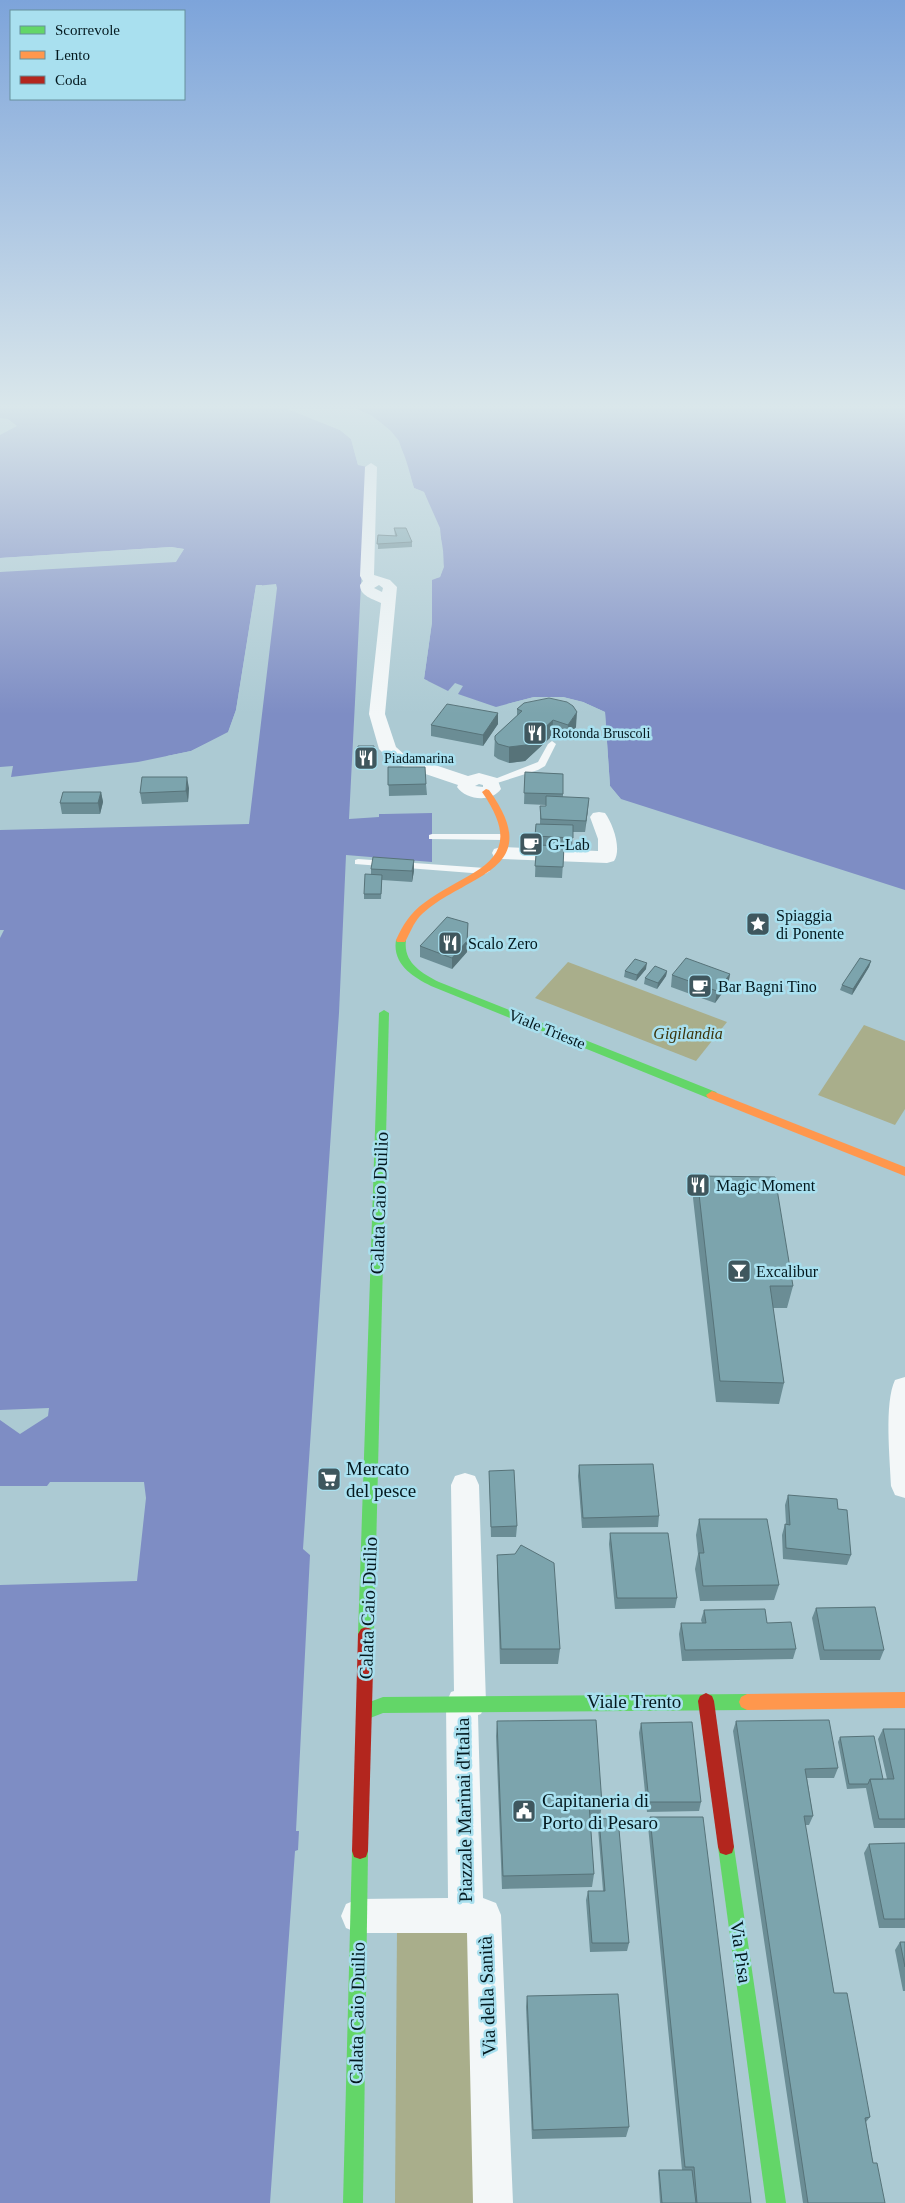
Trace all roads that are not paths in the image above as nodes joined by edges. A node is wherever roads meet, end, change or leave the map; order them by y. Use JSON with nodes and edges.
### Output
{"nodes":[{"id":1,"x":370,"y":508,"type":"edge"},
{"id":2,"x":552,"y":744,"type":"dead end"},
{"id":3,"x":488,"y":787,"type":"junction"},
{"id":4,"x":599,"y":817,"type":"dead end"},
{"id":5,"x":432,"y":837,"type":"dead end"},
{"id":6,"x":502,"y":845,"type":"junction"},
{"id":7,"x":358,"y":862,"type":"dead end"},
{"id":8,"x":484,"y":871,"type":"junction"},
{"id":9,"x":384,"y":1013,"type":"dead end"},
{"id":10,"x":905,"y":1172,"type":"edge"},
{"id":11,"x":905,"y":1388,"type":"edge"},
{"id":12,"x":465,"y":1485,"type":"dead end"},
{"id":13,"x":905,"y":1486,"type":"edge"},
{"id":14,"x":905,"y":1700,"type":"edge"},
{"id":15,"x":706,"y":1701,"type":"junction"},
{"id":16,"x":466,"y":1703,"type":"junction"},
{"id":17,"x":365,"y":1712,"type":"junction"},
{"id":18,"x":358,"y":1916,"type":"junction"},
{"id":19,"x":466,"y":1916,"type":"junction"},
{"id":20,"x":353,"y":2203,"type":"edge"},
{"id":21,"x":493,"y":2203,"type":"edge"},
{"id":22,"x":776,"y":2203,"type":"edge"}],
"edges":[{"from":1,"to":3,"type":"street"},
{"from":2,"to":3,"type":"lane"},
{"from":3,"to":6,"type":"street"},
{"from":4,"to":6,"type":"street"},
{"from":5,"to":6,"type":"lane"},
{"from":6,"to":8,"type":"street","name":"Viale Trieste"},
{"from":7,"to":8,"type":"lane"},
{"from":8,"to":10,"type":"street","name":"Viale Trieste"},
{"from":9,"to":17,"type":"street","name":"Calata Caio Duilio"},
{"from":11,"to":13,"type":"street"},
{"from":12,"to":16,"type":"street"},
{"from":14,"to":15,"type":"street","name":"Viale Trento"},
{"from":15,"to":16,"type":"street","name":"Viale Trento"},
{"from":15,"to":22,"type":"street","name":"Via Pisa"},
{"from":16,"to":17,"type":"street","name":"Viale Trento"},
{"from":16,"to":19,"type":"street","name":"Piazzale Marinai d'Italia"},
{"from":17,"to":18,"type":"street","name":"Calata Caio Duilio"},
{"from":18,"to":19,"type":"street","name":"Via della Sanità"},
{"from":18,"to":20,"type":"street","name":"Calata Caio Duilio"},
{"from":19,"to":21,"type":"street","name":"Via della Sanità"}]}
